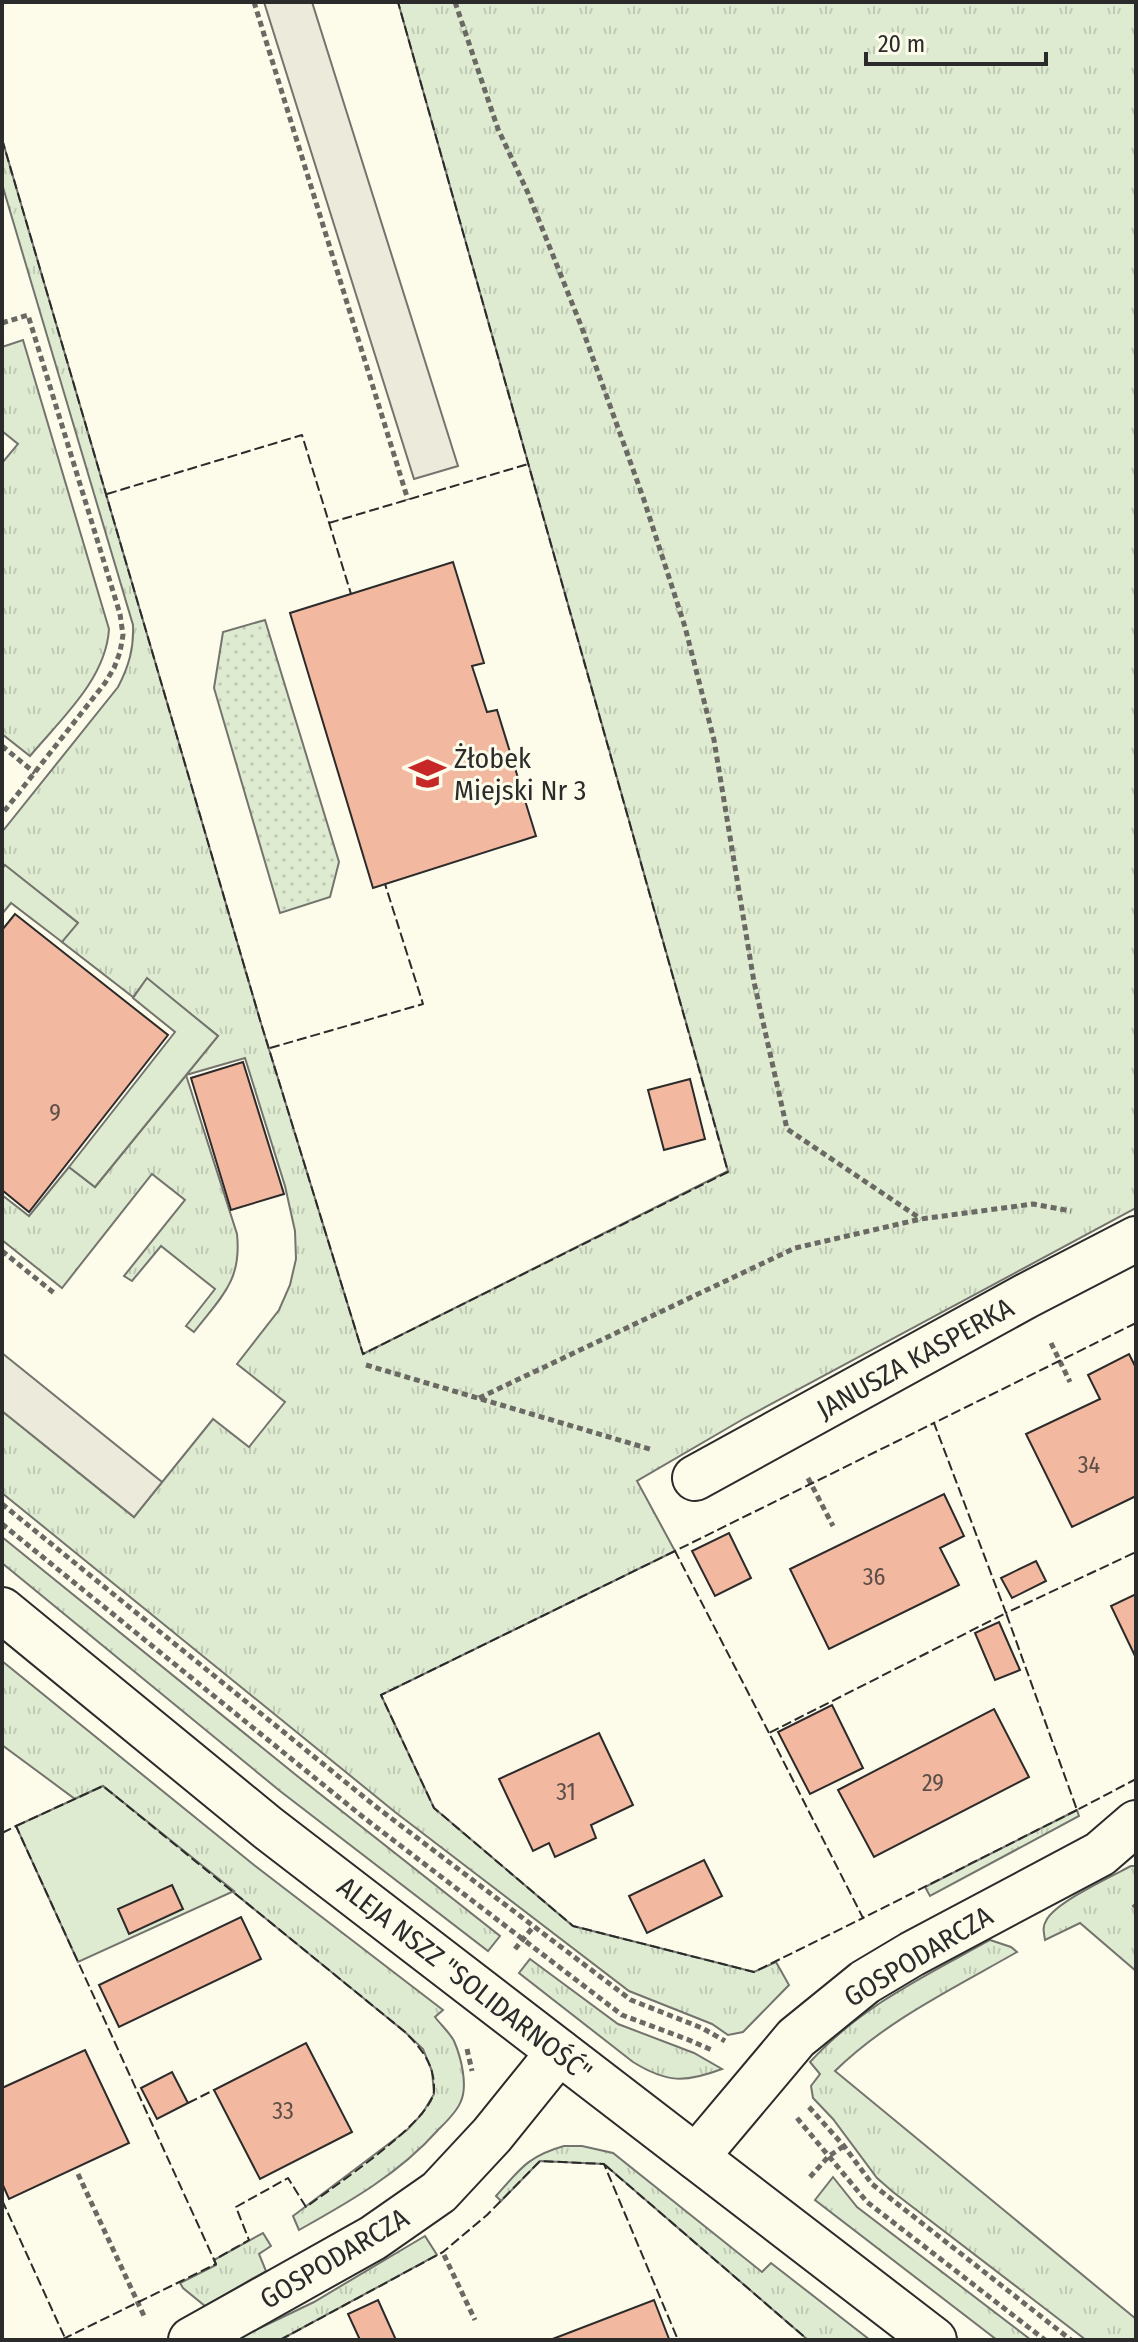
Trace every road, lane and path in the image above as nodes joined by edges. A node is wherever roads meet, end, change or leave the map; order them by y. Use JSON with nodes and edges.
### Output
{"nodes":[{"id":1,"x":254,"y":2,"type":"edge"},
{"id":2,"x":455,"y":2,"type":"edge"},
{"id":3,"x":2,"y":323,"type":"edge"},
{"id":4,"x":408,"y":500,"type":"dead end"},
{"id":5,"x":2,"y":746,"type":"edge"},
{"id":6,"x":35,"y":773,"type":"junction"},
{"id":7,"x":2,"y":814,"type":"edge"},
{"id":8,"x":1077,"y":1212,"type":"dead end"},
{"id":9,"x":921,"y":1219,"type":"junction"},
{"id":10,"x":1136,"y":1239,"type":"edge"},
{"id":11,"x":2,"y":1251,"type":"edge"},
{"id":12,"x":54,"y":1293,"type":"dead end"},
{"id":13,"x":366,"y":1365,"type":"dead end"},
{"id":14,"x":479,"y":1398,"type":"junction"},
{"id":15,"x":705,"y":1473,"type":"joint"},
{"id":16,"x":2,"y":1504,"type":"edge"},
{"id":17,"x":2,"y":1524,"type":"edge"},
{"id":18,"x":2,"y":1610,"type":"edge"},
{"id":19,"x":1136,"y":1823,"type":"edge"},
{"id":20,"x":534,"y":1926,"type":"junction"},
{"id":21,"x":523,"y":1940,"type":"junction"},
{"id":22,"x":481,"y":1991,"type":"junction"},
{"id":23,"x":559,"y":2052,"type":"junction"},
{"id":24,"x":767,"y":2072,"type":"junction"},
{"id":25,"x":473,"y":2080,"type":"dead end"},
{"id":26,"x":696,"y":2157,"type":"junction"},
{"id":27,"x":78,"y":2174,"type":"dead end"},
{"id":28,"x":443,"y":2252,"type":"dead end"},
{"id":29,"x":475,"y":2320,"type":"dead end"},
{"id":30,"x":150,"y":2328,"type":"dead end"},
{"id":31,"x":191,"y":2340,"type":"edge"},
{"id":32,"x":934,"y":2340,"type":"edge"},
{"id":33,"x":1045,"y":2340,"type":"edge"},
{"id":34,"x":1071,"y":2340,"type":"edge"}],
"edges":[{"from":1,"to":4,"type":"path"},
{"from":2,"to":9,"type":"path"},
{"from":3,"to":6,"type":"path"},
{"from":5,"to":6,"type":"path"},
{"from":6,"to":7,"type":"path"},
{"from":8,"to":9,"type":"path"},
{"from":9,"to":14,"type":"path"},
{"from":10,"to":15,"type":"street","name":"JANUSZA KASPERKA"},
{"from":11,"to":12,"type":"path"},
{"from":13,"to":14,"type":"path"},
{"from":14,"to":15,"type":"path"},
{"from":16,"to":20,"type":"path"},
{"from":17,"to":21,"type":"path"},
{"from":18,"to":22,"type":"street","name":"ALEJA NSZZ \"SOLIDARNOŚĆ\""},
{"from":19,"to":24,"type":"street","name":"GOSPODARCZA"},
{"from":20,"to":21,"type":"path"},
{"from":20,"to":24,"type":"path"},
{"from":21,"to":22,"type":"path"},
{"from":21,"to":24,"type":"path"},
{"from":22,"to":23,"type":"street","name":"ALEJA NSZZ \"SOLIDARNOŚĆ\""},
{"from":22,"to":25,"type":"path"},
{"from":23,"to":26,"type":"street","name":"ALEJA NSZZ \"SOLIDARNOŚĆ\""},
{"from":23,"to":31,"type":"street","name":"GOSPODARCZA"},
{"from":24,"to":26,"type":"street","name":"GOSPODARCZA"},
{"from":24,"to":33,"type":"path"},
{"from":24,"to":34,"type":"path"},
{"from":26,"to":32,"type":"street","name":"ALEJA NSZZ \"SOLIDARNOŚĆ\""},
{"from":27,"to":30,"type":"path"},
{"from":28,"to":29,"type":"path"}]}
